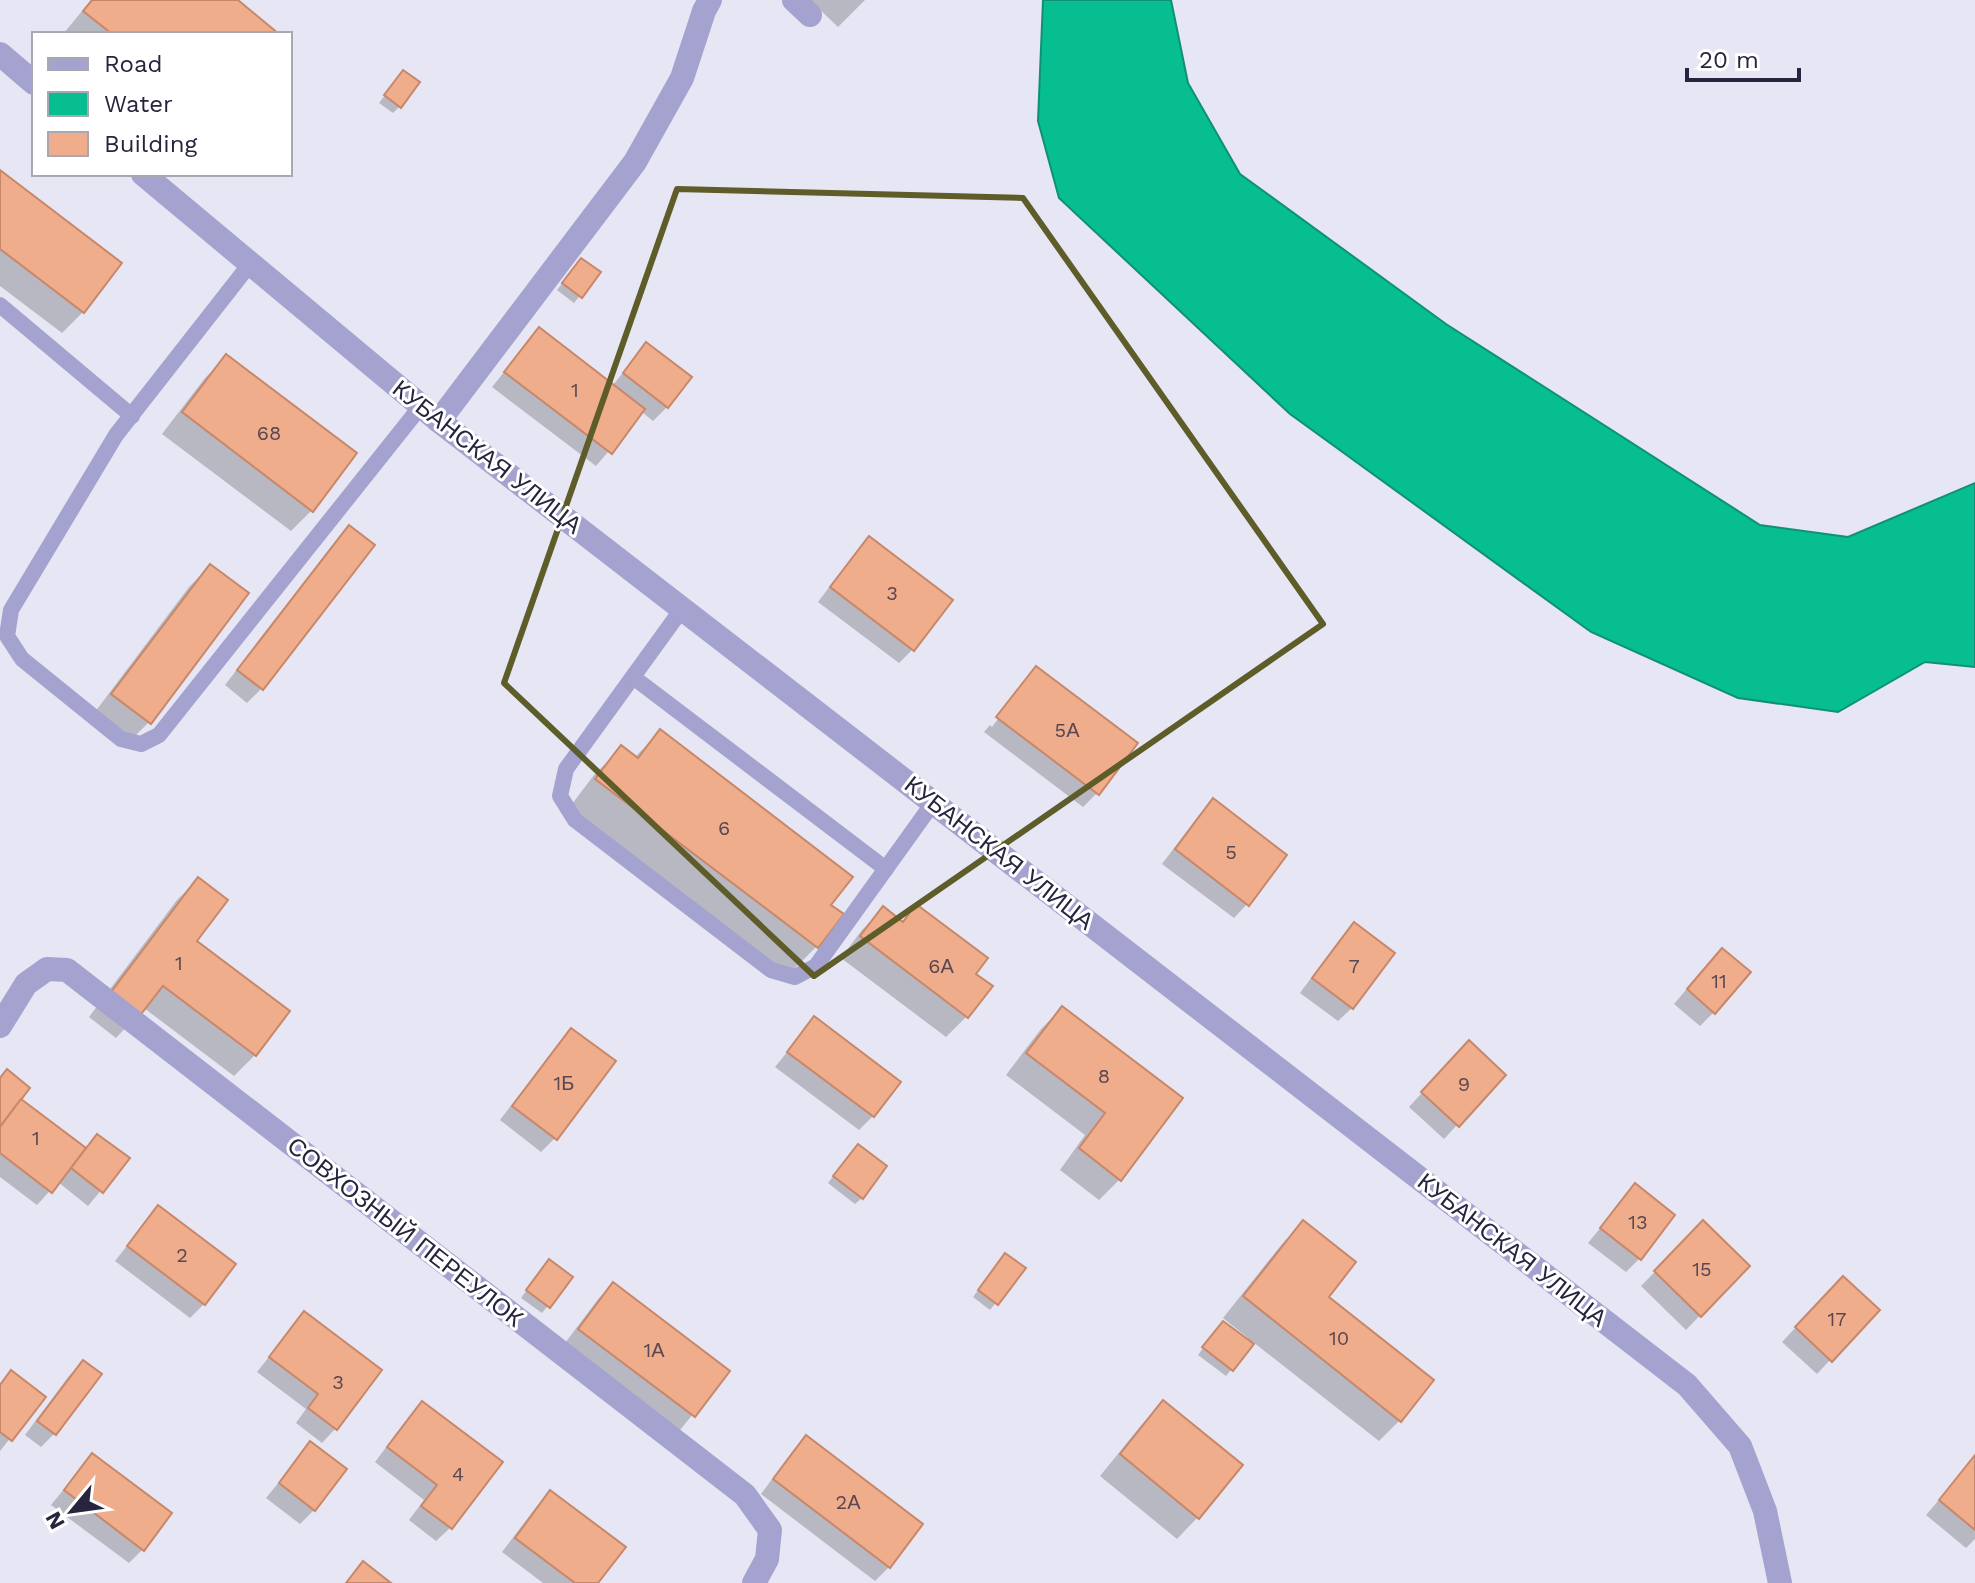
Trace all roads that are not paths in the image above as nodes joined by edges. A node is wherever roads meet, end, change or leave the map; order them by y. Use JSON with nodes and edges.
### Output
{"nodes":[{"id":1,"x":710,"y":0,"type":"edge"},
{"id":2,"x":0,"y":54,"type":"edge"},
{"id":3,"x":32,"y":81,"type":"edge"},
{"id":4,"x":145,"y":176,"type":"edge"},
{"id":5,"x":250,"y":264,"type":"junction"},
{"id":6,"x":0,"y":305,"type":"edge"},
{"id":7,"x":430,"y":414,"type":"junction"},
{"id":8,"x":132,"y":416,"type":"junction"},
{"id":9,"x":682,"y":609,"type":"junction"},
{"id":10,"x":633,"y":677,"type":"junction"},
{"id":11,"x":933,"y":803,"type":"junction"},
{"id":12,"x":886,"y":869,"type":"junction"},
{"id":13,"x":0,"y":1026,"type":"edge"},
{"id":14,"x":754,"y":1583,"type":"edge"},
{"id":15,"x":1780,"y":1583,"type":"edge"}],
"edges":[{"from":1,"to":7,"type":"street"},
{"from":2,"to":3,"type":"street"},
{"from":4,"to":5,"type":"street","name":"КУБАНСКАЯ УЛИЦА"},
{"from":5,"to":7,"type":"street","name":"КУБАНСКАЯ УЛИЦА"},
{"from":5,"to":8,"type":"lane"},
{"from":6,"to":8,"type":"lane"},
{"from":7,"to":8,"type":"lane"},
{"from":7,"to":9,"type":"street","name":"КУБАНСКАЯ УЛИЦА"},
{"from":9,"to":10,"type":"lane"},
{"from":9,"to":11,"type":"street","name":"КУБАНСКАЯ УЛИЦА"},
{"from":10,"to":12,"type":"lane"},
{"from":10,"to":12,"type":"lane"},
{"from":11,"to":12,"type":"lane"},
{"from":11,"to":15,"type":"street","name":"КУБАНСКАЯ УЛИЦА"},
{"from":13,"to":14,"type":"street","name":"СОВХОЗНЫЙ ПЕРЕУЛОК"}]}
